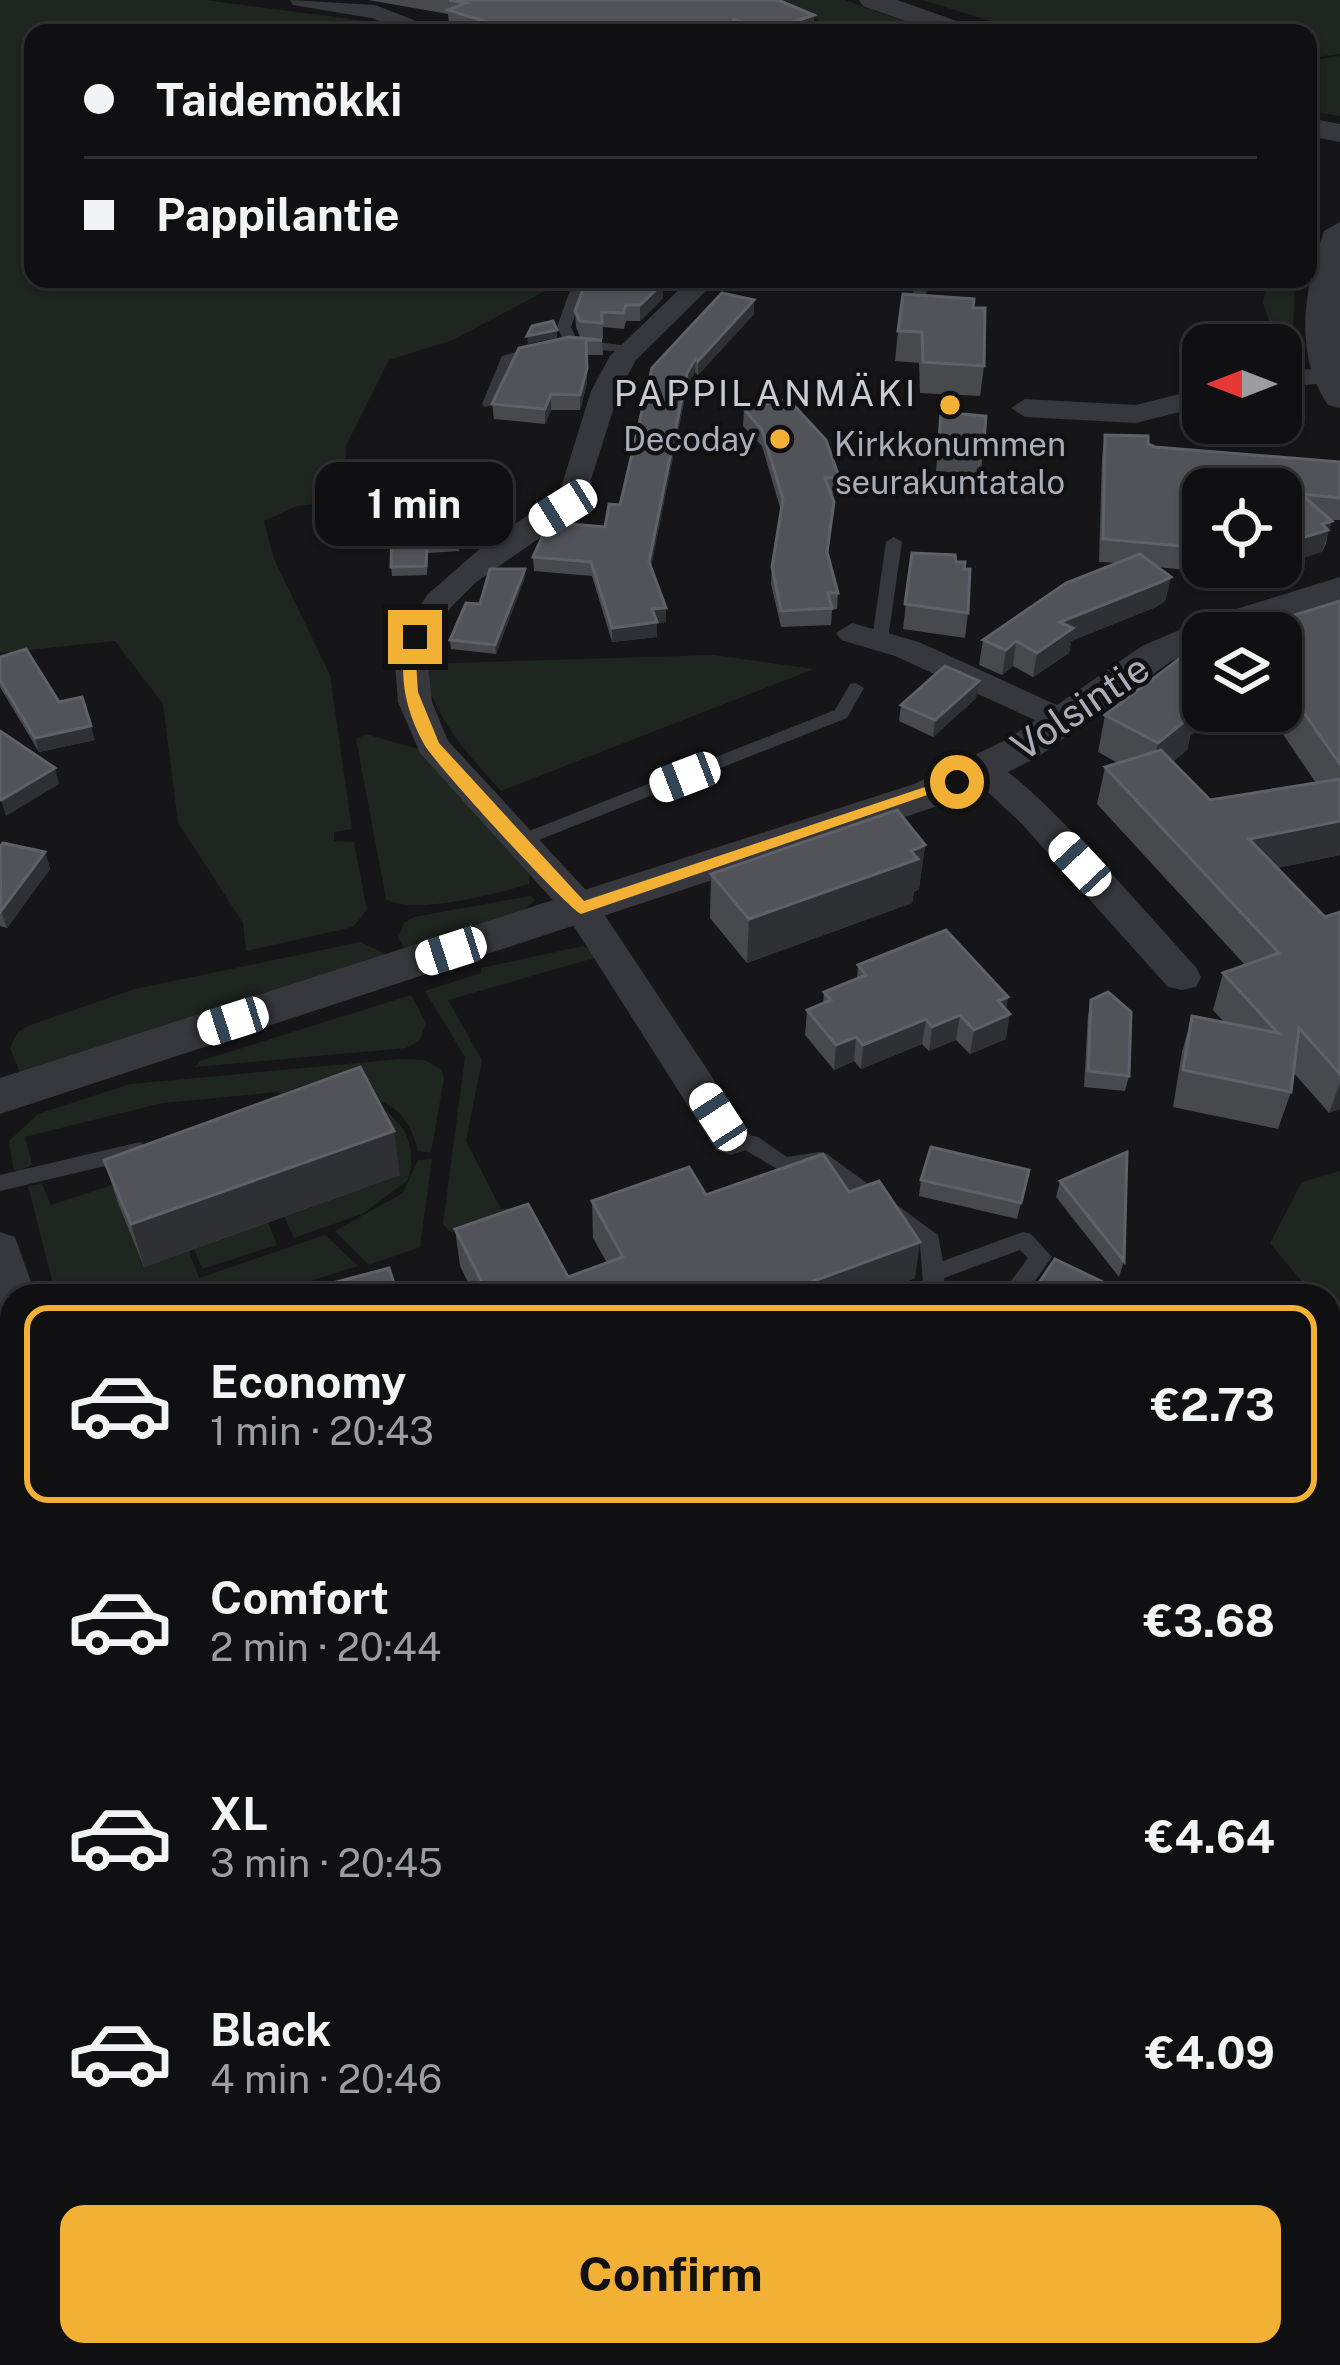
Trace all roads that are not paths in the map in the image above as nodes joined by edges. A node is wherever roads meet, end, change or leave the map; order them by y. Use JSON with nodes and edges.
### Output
{"nodes":[{"id":1,"x":301,"y":0,"type":"edge"},
{"id":2,"x":872,"y":0,"type":"edge"},
{"id":3,"x":425,"y":24,"type":"edge"},
{"id":4,"x":939,"y":24,"type":"edge"},
{"id":5,"x":1340,"y":230,"type":"edge"},
{"id":6,"x":578,"y":288,"type":"edge"},
{"id":7,"x":695,"y":288,"type":"edge"},
{"id":8,"x":920,"y":288,"type":"edge"},
{"id":9,"x":922,"y":311,"type":"edge"},
{"id":10,"x":572,"y":344,"type":"junction"},
{"id":11,"x":630,"y":350,"type":"junction"},
{"id":12,"x":1302,"y":382,"type":"edge"},
{"id":13,"x":1335,"y":387,"type":"edge"},
{"id":14,"x":1182,"y":403,"type":"edge"},
{"id":15,"x":490,"y":404,"type":"edge"},
{"id":16,"x":1024,"y":408,"type":"dead end"},
{"id":17,"x":894,"y":542,"type":"dead end"},
{"id":18,"x":1340,"y":589,"type":"edge"},
{"id":19,"x":866,"y":636,"type":"joint"},
{"id":20,"x":856,"y":688,"type":"dead end"},
{"id":21,"x":1062,"y":720,"type":"junction"},
{"id":22,"x":985,"y":770,"type":"junction"},
{"id":23,"x":520,"y":841,"type":"junction"},
{"id":24,"x":581,"y":908,"type":"junction"},
{"id":25,"x":1183,"y":976,"type":"dead end"},
{"id":26,"x":0,"y":1096,"type":"edge"},
{"id":27,"x":731,"y":1138,"type":"joint"},
{"id":28,"x":169,"y":1144,"type":"edge"},
{"id":29,"x":0,"y":1183,"type":"edge"},
{"id":30,"x":0,"y":1250,"type":"edge"},
{"id":31,"x":10,"y":1284,"type":"edge"},
{"id":32,"x":929,"y":1284,"type":"edge"},
{"id":33,"x":939,"y":1284,"type":"edge"},
{"id":34,"x":1020,"y":1284,"type":"edge"}],
"edges":[{"from":1,"to":3,"type":"street"},
{"from":2,"to":4,"type":"street"},
{"from":5,"to":13,"type":"street"},
{"from":6,"to":10,"type":"lane"},
{"from":7,"to":11,"type":"street"},
{"from":8,"to":9,"type":"lane"},
{"from":10,"to":11,"type":"lane"},
{"from":10,"to":15,"type":"lane"},
{"from":11,"to":23,"type":"street"},
{"from":12,"to":13,"type":"street"},
{"from":14,"to":16,"type":"street"},
{"from":17,"to":19,"type":"lane"},
{"from":18,"to":21,"type":"street","name":"Volsintie"},
{"from":19,"to":21,"type":"street"},
{"from":20,"to":23,"type":"lane"},
{"from":21,"to":22,"type":"street","name":"Volsintie"},
{"from":22,"to":24,"type":"street","name":"Volsintie"},
{"from":22,"to":25,"type":"street"},
{"from":23,"to":24,"type":"street"},
{"from":24,"to":26,"type":"street","name":"Volsintie"},
{"from":24,"to":27,"type":"street"},
{"from":27,"to":32,"type":"lane"},
{"from":28,"to":29,"type":"lane"},
{"from":30,"to":31,"type":"street"},
{"from":33,"to":34,"type":"lane"}]}
